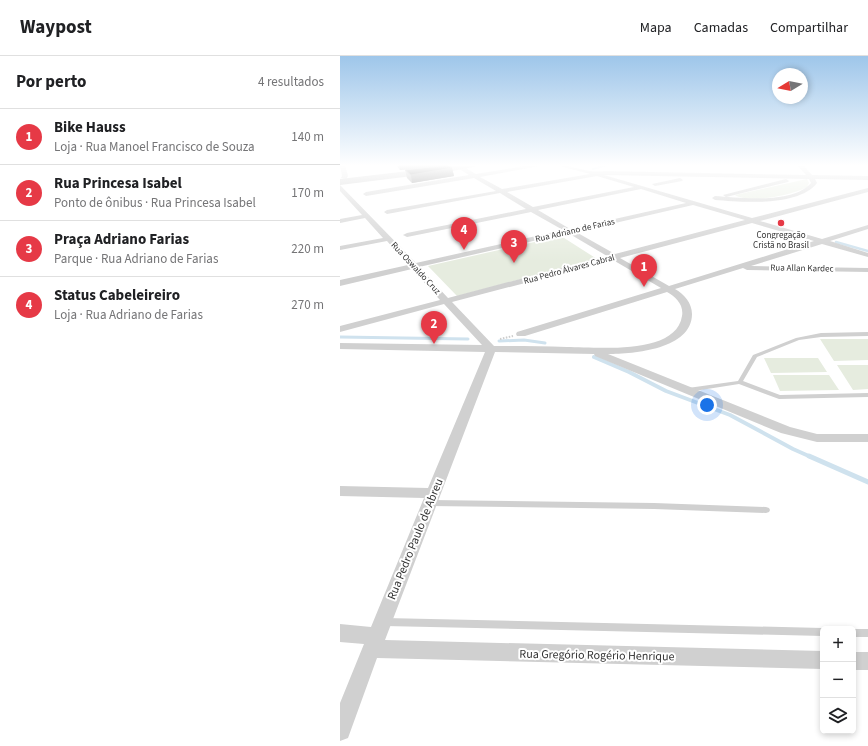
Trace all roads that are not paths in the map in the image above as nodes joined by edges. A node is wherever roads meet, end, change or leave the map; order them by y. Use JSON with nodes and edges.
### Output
{"nodes":[{"id":1,"x":349,"y":197,"type":"edge"},
{"id":2,"x":467,"y":197,"type":"edge"},
{"id":3,"x":511,"y":197,"type":"edge"},
{"id":4,"x":593,"y":197,"type":"edge"},
{"id":5,"x":675,"y":197,"type":"edge"},
{"id":6,"x":716,"y":197,"type":"edge"},
{"id":7,"x":733,"y":197,"type":"edge"},
{"id":8,"x":781,"y":197,"type":"edge"},
{"id":9,"x":841,"y":197,"type":"edge"},
{"id":10,"x":740,"y":200,"type":"junction"},
{"id":11,"x":693,"y":203,"type":"junction"},
{"id":12,"x":532,"y":210,"type":"junction"},
{"id":13,"x":387,"y":212,"type":"dead end"},
{"id":14,"x":367,"y":216,"type":"junction"},
{"id":15,"x":340,"y":221,"type":"edge"},
{"id":16,"x":753,"y":221,"type":"junction"},
{"id":17,"x":868,"y":227,"type":"edge"},
{"id":18,"x":569,"y":231,"type":"junction"},
{"id":19,"x":407,"y":235,"type":"dead end"},
{"id":20,"x":388,"y":239,"type":"junction"},
{"id":21,"x":821,"y":241,"type":"junction"},
{"id":22,"x":340,"y":248,"type":"edge"},
{"id":23,"x":868,"y":255,"type":"edge"},
{"id":24,"x":614,"y":257,"type":"junction"},
{"id":25,"x":414,"y":266,"type":"junction"},
{"id":26,"x":736,"y":267,"type":"junction"},
{"id":27,"x":868,"y":270,"type":"edge"},
{"id":28,"x":340,"y":283,"type":"edge"},
{"id":29,"x":667,"y":288,"type":"junction"},
{"id":30,"x":447,"y":301,"type":"junction"},
{"id":31,"x":340,"y":328,"type":"edge"},
{"id":32,"x":521,"y":334,"type":"road end"},
{"id":33,"x":868,"y":334,"type":"edge"},
{"id":34,"x":340,"y":346,"type":"edge"},
{"id":35,"x":489,"y":346,"type":"junction"},
{"id":36,"x":594,"y":352,"type":"junction"},
{"id":37,"x":740,"y":382,"type":"junction"},
{"id":38,"x":688,"y":390,"type":"junction"},
{"id":39,"x":868,"y":395,"type":"edge"},
{"id":40,"x":868,"y":438,"type":"edge"},
{"id":41,"x":340,"y":491,"type":"edge"},
{"id":42,"x":431,"y":498,"type":"junction"},
{"id":43,"x":766,"y":510,"type":"dead end"},
{"id":44,"x":820,"y":632,"type":"edge"},
{"id":45,"x":340,"y":633,"type":"edge"},
{"id":46,"x":856,"y":633,"type":"edge"},
{"id":47,"x":868,"y":633,"type":"edge"},
{"id":48,"x":377,"y":636,"type":"junction"},
{"id":49,"x":820,"y":660,"type":"edge"},
{"id":50,"x":856,"y":660,"type":"edge"},
{"id":51,"x":868,"y":661,"type":"edge"},
{"id":52,"x":340,"y":730,"type":"edge"}],
"edges":[{"from":1,"to":14,"type":"street","name":"Rua Oswaldo Cruz"},
{"from":2,"to":13,"type":"street"},
{"from":3,"to":12,"type":"street"},
{"from":4,"to":12,"type":"street"},
{"from":5,"to":11,"type":"street"},
{"from":6,"to":10,"type":"street"},
{"from":7,"to":10,"type":"street"},
{"from":8,"to":10,"type":"street"},
{"from":9,"to":16,"type":"street","name":"Rua Pedro Álvares Cabral"},
{"from":11,"to":16,"type":"street"},
{"from":11,"to":18,"type":"street","name":"Rua Adriano de Farias"},
{"from":12,"to":18,"type":"street"},
{"from":12,"to":19,"type":"street"},
{"from":14,"to":15,"type":"street"},
{"from":14,"to":20,"type":"street","name":"Rua Oswaldo Cruz"},
{"from":16,"to":21,"type":"street"},
{"from":16,"to":24,"type":"street","name":"Rua Pedro Álvares Cabral"},
{"from":17,"to":21,"type":"street"},
{"from":18,"to":24,"type":"street"},
{"from":18,"to":25,"type":"street","name":"Rua Adriano de Farias"},
{"from":20,"to":22,"type":"street"},
{"from":20,"to":25,"type":"street","name":"Rua Oswaldo Cruz"},
{"from":21,"to":23,"type":"street"},
{"from":21,"to":26,"type":"street"},
{"from":24,"to":29,"type":"street"},
{"from":24,"to":30,"type":"street","name":"Rua Pedro Álvares Cabral"},
{"from":25,"to":28,"type":"street","name":"Rua Adriano de Farias"},
{"from":25,"to":30,"type":"street","name":"Rua Oswaldo Cruz"},
{"from":26,"to":27,"type":"street","name":"Rua Allan Kardec"},
{"from":26,"to":29,"type":"street"},
{"from":29,"to":32,"type":"street"},
{"from":29,"to":36,"type":"street"},
{"from":30,"to":31,"type":"street","name":"Rua Pedro Álvares Cabral"},
{"from":30,"to":35,"type":"street","name":"Rua Oswaldo Cruz"},
{"from":33,"to":37,"type":"lane"},
{"from":34,"to":35,"type":"street"},
{"from":35,"to":36,"type":"street"},
{"from":35,"to":42,"type":"street","name":"Rua Pedro Paulo de Abreu"},
{"from":36,"to":38,"type":"street"},
{"from":37,"to":38,"type":"lane"},
{"from":37,"to":39,"type":"lane"},
{"from":38,"to":40,"type":"street"},
{"from":41,"to":42,"type":"street"},
{"from":42,"to":43,"type":"lane"},
{"from":42,"to":48,"type":"street","name":"Rua Pedro Paulo de Abreu"},
{"from":44,"to":48,"type":"lane"},
{"from":45,"to":48,"type":"street","name":"Rua Gregório Rogério Henrique"},
{"from":46,"to":47,"type":"lane"},
{"from":48,"to":49,"type":"street","name":"Rua Gregório Rogério Henrique"},
{"from":48,"to":52,"type":"street","name":"Rua Pedro Paulo de Abreu"},
{"from":50,"to":51,"type":"street"}]}
